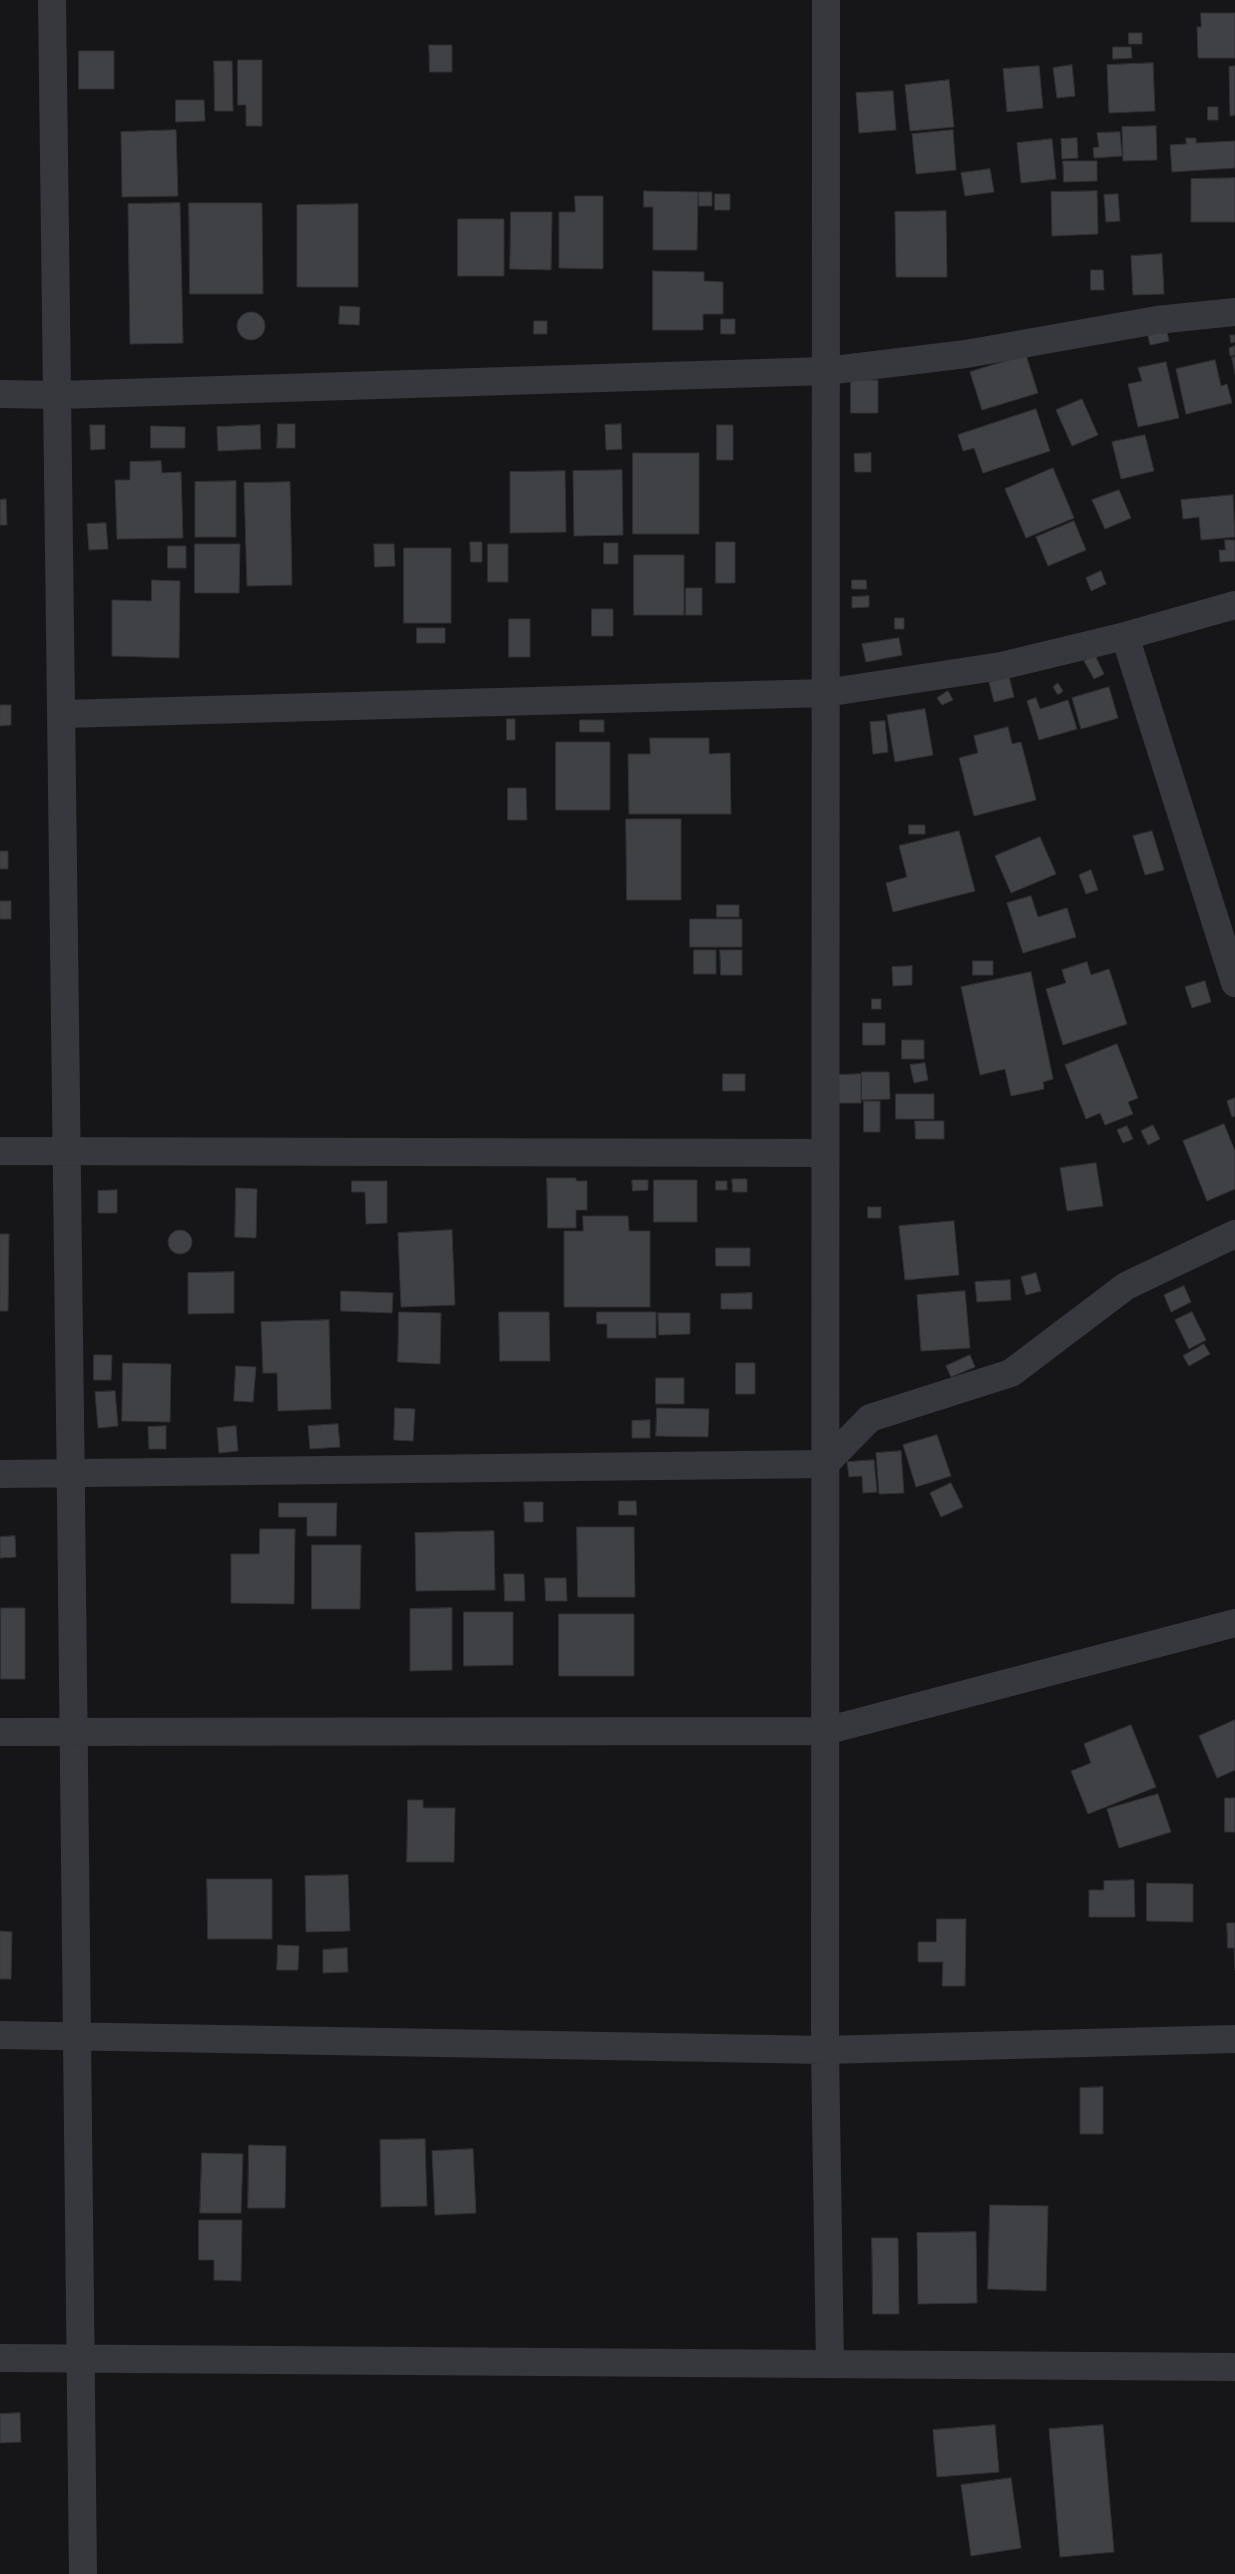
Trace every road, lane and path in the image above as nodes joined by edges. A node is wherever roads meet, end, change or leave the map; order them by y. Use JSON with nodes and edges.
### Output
{"nodes":[{"id":1,"x":52,"y":0,"type":"edge"},
{"id":2,"x":826,"y":0,"type":"edge"},
{"id":3,"x":1235,"y":312,"type":"edge"},
{"id":4,"x":826,"y":371,"type":"junction"},
{"id":5,"x":0,"y":394,"type":"edge"},
{"id":6,"x":60,"y":395,"type":"junction"},
{"id":7,"x":1235,"y":605,"type":"edge"},
{"id":8,"x":1124,"y":636,"type":"junction"},
{"id":9,"x":825,"y":693,"type":"junction"},
{"id":10,"x":63,"y":714,"type":"junction"},
{"id":11,"x":1235,"y":983,"type":"edge"},
{"id":12,"x":67,"y":1150,"type":"junction"},
{"id":13,"x":0,"y":1151,"type":"edge"},
{"id":14,"x":825,"y":1154,"type":"junction"},
{"id":15,"x":1235,"y":1234,"type":"edge"},
{"id":16,"x":825,"y":1464,"type":"junction"},
{"id":17,"x":69,"y":1473,"type":"junction"},
{"id":18,"x":0,"y":1474,"type":"edge"},
{"id":19,"x":1235,"y":1623,"type":"edge"},
{"id":20,"x":825,"y":1731,"type":"junction"},
{"id":21,"x":0,"y":1732,"type":"edge"},
{"id":22,"x":72,"y":1732,"type":"junction"},
{"id":23,"x":0,"y":2035,"type":"edge"},
{"id":24,"x":74,"y":2037,"type":"junction"},
{"id":25,"x":1235,"y":2039,"type":"edge"},
{"id":26,"x":825,"y":2050,"type":"junction"},
{"id":27,"x":0,"y":2358,"type":"edge"},
{"id":28,"x":79,"y":2358,"type":"junction"},
{"id":29,"x":830,"y":2364,"type":"junction"},
{"id":30,"x":1235,"y":2367,"type":"edge"},
{"id":31,"x":83,"y":2574,"type":"edge"}],
"edges":[{"from":1,"to":6,"type":"street"},
{"from":2,"to":4,"type":"street"},
{"from":3,"to":4,"type":"street"},
{"from":4,"to":6,"type":"street"},
{"from":4,"to":9,"type":"street"},
{"from":5,"to":6,"type":"street"},
{"from":6,"to":10,"type":"street"},
{"from":7,"to":8,"type":"street"},
{"from":8,"to":9,"type":"street"},
{"from":8,"to":11,"type":"street"},
{"from":9,"to":10,"type":"street"},
{"from":9,"to":14,"type":"street"},
{"from":10,"to":12,"type":"street"},
{"from":12,"to":13,"type":"street"},
{"from":12,"to":14,"type":"street"},
{"from":12,"to":17,"type":"street"},
{"from":14,"to":16,"type":"street"},
{"from":15,"to":16,"type":"street"},
{"from":16,"to":17,"type":"street"},
{"from":16,"to":20,"type":"street"},
{"from":17,"to":18,"type":"street"},
{"from":17,"to":22,"type":"street"},
{"from":19,"to":20,"type":"street"},
{"from":20,"to":22,"type":"street"},
{"from":20,"to":26,"type":"street"},
{"from":21,"to":22,"type":"street"},
{"from":22,"to":24,"type":"street"},
{"from":23,"to":24,"type":"street"},
{"from":24,"to":26,"type":"street"},
{"from":24,"to":28,"type":"street"},
{"from":25,"to":26,"type":"street"},
{"from":26,"to":29,"type":"street"},
{"from":27,"to":28,"type":"street"},
{"from":28,"to":29,"type":"street"},
{"from":28,"to":31,"type":"street"},
{"from":29,"to":30,"type":"street"}]}
